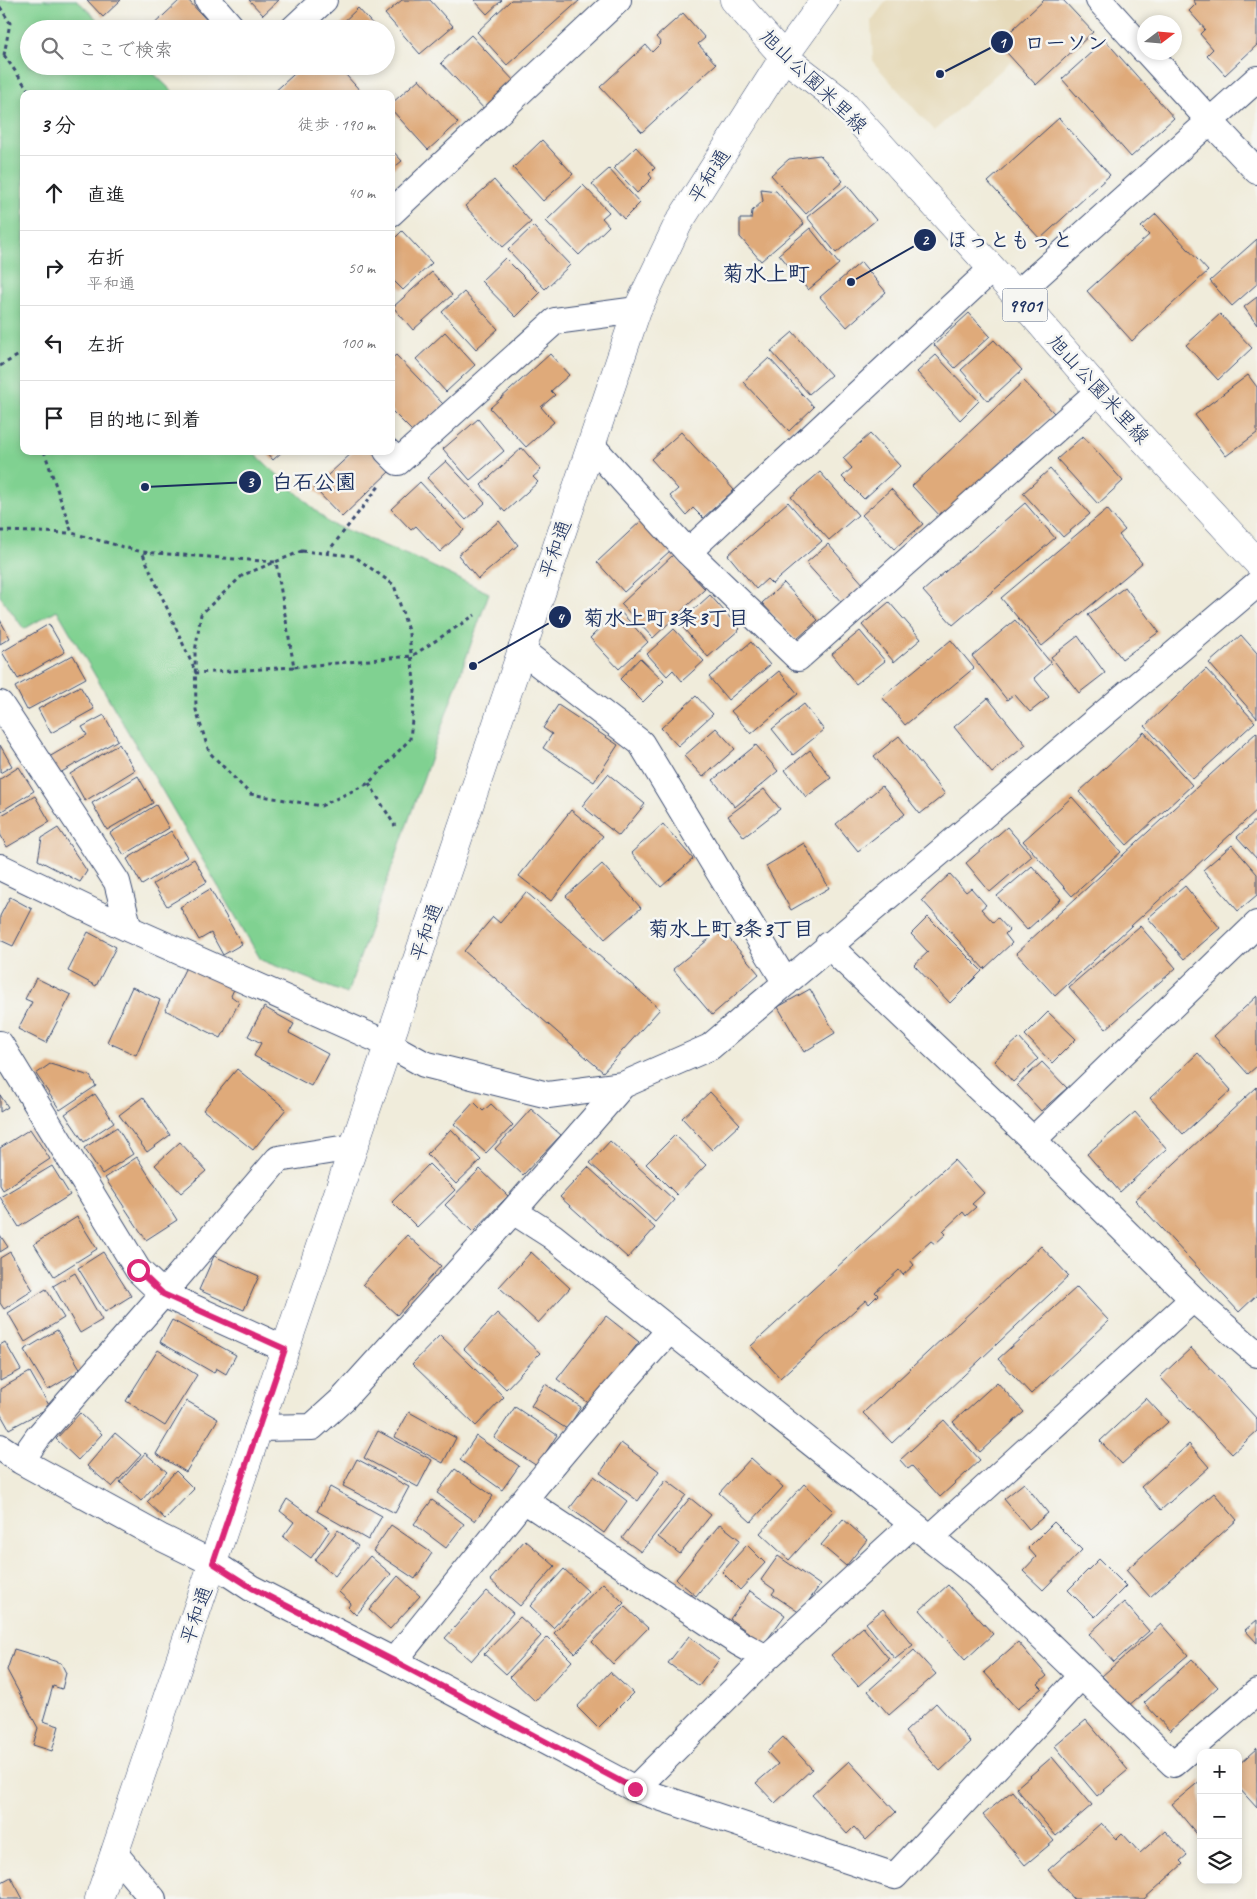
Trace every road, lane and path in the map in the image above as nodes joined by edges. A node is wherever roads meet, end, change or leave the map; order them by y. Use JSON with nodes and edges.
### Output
{"nodes":[{"id":1,"x":208,"y":0,"type":"edge"},
{"id":2,"x":324,"y":0,"type":"edge"},
{"id":3,"x":618,"y":0,"type":"edge"},
{"id":4,"x":734,"y":0,"type":"edge"},
{"id":5,"x":825,"y":0,"type":"edge"},
{"id":6,"x":1099,"y":0,"type":"edge"},
{"id":7,"x":0,"y":7,"type":"edge"},
{"id":8,"x":225,"y":20,"type":"edge"},
{"id":9,"x":303,"y":20,"type":"edge"},
{"id":10,"x":1137,"y":42,"type":"edge"},
{"id":11,"x":2,"y":56,"type":"edge"},
{"id":12,"x":784,"y":57,"type":"junction"},
{"id":13,"x":1154,"y":60,"type":"edge"},
{"id":14,"x":1257,"y":78,"type":"edge"},
{"id":15,"x":28,"y":90,"type":"edge"},
{"id":16,"x":1210,"y":121,"type":"junction"},
{"id":17,"x":1257,"y":171,"type":"edge"},
{"id":18,"x":395,"y":209,"type":"edge"},
{"id":19,"x":992,"y":269,"type":"junction"},
{"id":20,"x":1016,"y":295,"type":"junction"},
{"id":21,"x":636,"y":310,"type":"junction"},
{"id":22,"x":20,"y":354,"type":"edge"},
{"id":23,"x":0,"y":366,"type":"edge"},
{"id":24,"x":1099,"y":391,"type":"junction"},
{"id":25,"x":591,"y":445,"type":"junction"},
{"id":26,"x":395,"y":454,"type":"edge"},
{"id":27,"x":45,"y":455,"type":"edge"},
{"id":28,"x":392,"y":457,"type":"edge"},
{"id":29,"x":0,"y":531,"type":"edge"},
{"id":30,"x":72,"y":534,"type":"junction"},
{"id":31,"x":142,"y":552,"type":"junction"},
{"id":32,"x":688,"y":552,"type":"junction"},
{"id":33,"x":326,"y":553,"type":"junction"},
{"id":34,"x":276,"y":562,"type":"junction"},
{"id":35,"x":1257,"y":562,"type":"edge"},
{"id":36,"x":1257,"y":584,"type":"edge"},
{"id":37,"x":475,"y":615,"type":"dead end"},
{"id":38,"x":521,"y":650,"type":"junction"},
{"id":39,"x":412,"y":656,"type":"junction"},
{"id":40,"x":294,"y":667,"type":"junction"},
{"id":41,"x":196,"y":674,"type":"junction"},
{"id":42,"x":0,"y":704,"type":"edge"},
{"id":43,"x":369,"y":783,"type":"junction"},
{"id":44,"x":396,"y":826,"type":"dead end"},
{"id":45,"x":0,"y":867,"type":"edge"},
{"id":46,"x":1257,"y":924,"type":"edge"},
{"id":47,"x":129,"y":929,"type":"junction"},
{"id":48,"x":828,"y":946,"type":"junction"},
{"id":49,"x":786,"y":984,"type":"junction"},
{"id":50,"x":0,"y":1044,"type":"edge"},
{"id":51,"x":388,"y":1044,"type":"junction"},
{"id":52,"x":623,"y":1085,"type":"junction"},
{"id":53,"x":1033,"y":1140,"type":"junction"},
{"id":54,"x":353,"y":1147,"type":"junction"},
{"id":55,"x":513,"y":1210,"type":"junction"},
{"id":56,"x":163,"y":1294,"type":"junction"},
{"id":57,"x":1193,"y":1299,"type":"junction"},
{"id":58,"x":670,"y":1330,"type":"junction"},
{"id":59,"x":285,"y":1349,"type":"junction"},
{"id":60,"x":1257,"y":1354,"type":"edge"},
{"id":61,"x":258,"y":1428,"type":"junction"},
{"id":62,"x":10,"y":1454,"type":"edge"},
{"id":63,"x":524,"y":1500,"type":"junction"},
{"id":64,"x":921,"y":1531,"type":"junction"},
{"id":65,"x":213,"y":1563,"type":"junction"},
{"id":66,"x":766,"y":1658,"type":"junction"},
{"id":67,"x":394,"y":1661,"type":"junction"},
{"id":68,"x":1081,"y":1676,"type":"junction"},
{"id":69,"x":1257,"y":1692,"type":"edge"},
{"id":70,"x":635,"y":1789,"type":"junction"},
{"id":71,"x":114,"y":1853,"type":"junction"},
{"id":72,"x":99,"y":1899,"type":"edge"},
{"id":73,"x":153,"y":1899,"type":"edge"}],
"edges":[{"from":1,"to":8,"type":"street"},
{"from":2,"to":9,"type":"street"},
{"from":3,"to":18,"type":"street"},
{"from":4,"to":12,"type":"street","name":"旭山公園米里線","number":"9901"},
{"from":5,"to":12,"type":"street","name":"平和通"},
{"from":6,"to":10,"type":"street"},
{"from":7,"to":11,"type":"path"},
{"from":11,"to":15,"type":"path"},
{"from":12,"to":19,"type":"street","name":"旭山公園米里線","number":"9901"},
{"from":12,"to":21,"type":"street","name":"平和通"},
{"from":13,"to":16,"type":"street"},
{"from":14,"to":16,"type":"street"},
{"from":16,"to":17,"type":"street"},
{"from":16,"to":20,"type":"street"},
{"from":19,"to":20,"type":"street","name":"旭山公園米里線","number":"9901"},
{"from":19,"to":32,"type":"street"},
{"from":20,"to":24,"type":"street","name":"旭山公園米里線","number":"9901"},
{"from":21,"to":25,"type":"street","name":"平和通"},
{"from":21,"to":26,"type":"street"},
{"from":22,"to":23,"type":"path"},
{"from":24,"to":32,"type":"street"},
{"from":24,"to":35,"type":"street","name":"旭山公園米里線","number":"9901"},
{"from":25,"to":32,"type":"street"},
{"from":25,"to":38,"type":"street","name":"平和通"},
{"from":27,"to":30,"type":"path"},
{"from":28,"to":33,"type":"path"},
{"from":29,"to":30,"type":"path"},
{"from":30,"to":31,"type":"path"},
{"from":31,"to":34,"type":"path"},
{"from":31,"to":41,"type":"path"},
{"from":33,"to":34,"type":"path"},
{"from":33,"to":39,"type":"path"},
{"from":34,"to":40,"type":"path"},
{"from":34,"to":41,"type":"path"},
{"from":36,"to":48,"type":"street"},
{"from":37,"to":39,"type":"path"},
{"from":38,"to":49,"type":"street"},
{"from":38,"to":51,"type":"street","name":"平和通"},
{"from":39,"to":40,"type":"path"},
{"from":39,"to":43,"type":"path"},
{"from":40,"to":41,"type":"path"},
{"from":41,"to":43,"type":"path"},
{"from":42,"to":47,"type":"street"},
{"from":43,"to":44,"type":"path"},
{"from":45,"to":47,"type":"street"},
{"from":46,"to":53,"type":"street"},
{"from":47,"to":51,"type":"street"},
{"from":48,"to":49,"type":"street"},
{"from":48,"to":53,"type":"street"},
{"from":49,"to":52,"type":"street"},
{"from":50,"to":56,"type":"street"},
{"from":51,"to":52,"type":"street"},
{"from":51,"to":54,"type":"street","name":"平和通"},
{"from":52,"to":55,"type":"street"},
{"from":53,"to":57,"type":"street"},
{"from":54,"to":56,"type":"street"},
{"from":54,"to":59,"type":"street","name":"平和通"},
{"from":55,"to":58,"type":"street"},
{"from":55,"to":61,"type":"street"},
{"from":56,"to":59,"type":"street"},
{"from":56,"to":62,"type":"street"},
{"from":57,"to":60,"type":"street"},
{"from":57,"to":64,"type":"street"},
{"from":58,"to":63,"type":"street"},
{"from":58,"to":64,"type":"street"},
{"from":59,"to":61,"type":"street","name":"平和通"},
{"from":61,"to":65,"type":"street","name":"平和通"},
{"from":62,"to":65,"type":"street"},
{"from":63,"to":66,"type":"street"},
{"from":63,"to":67,"type":"street"},
{"from":64,"to":66,"type":"street"},
{"from":64,"to":68,"type":"street"},
{"from":65,"to":67,"type":"street"},
{"from":65,"to":71,"type":"street","name":"平和通"},
{"from":66,"to":70,"type":"street"},
{"from":67,"to":70,"type":"street"},
{"from":68,"to":69,"type":"street"},
{"from":68,"to":70,"type":"street"},
{"from":71,"to":72,"type":"street","name":"平和通"},
{"from":71,"to":73,"type":"street"}]}
